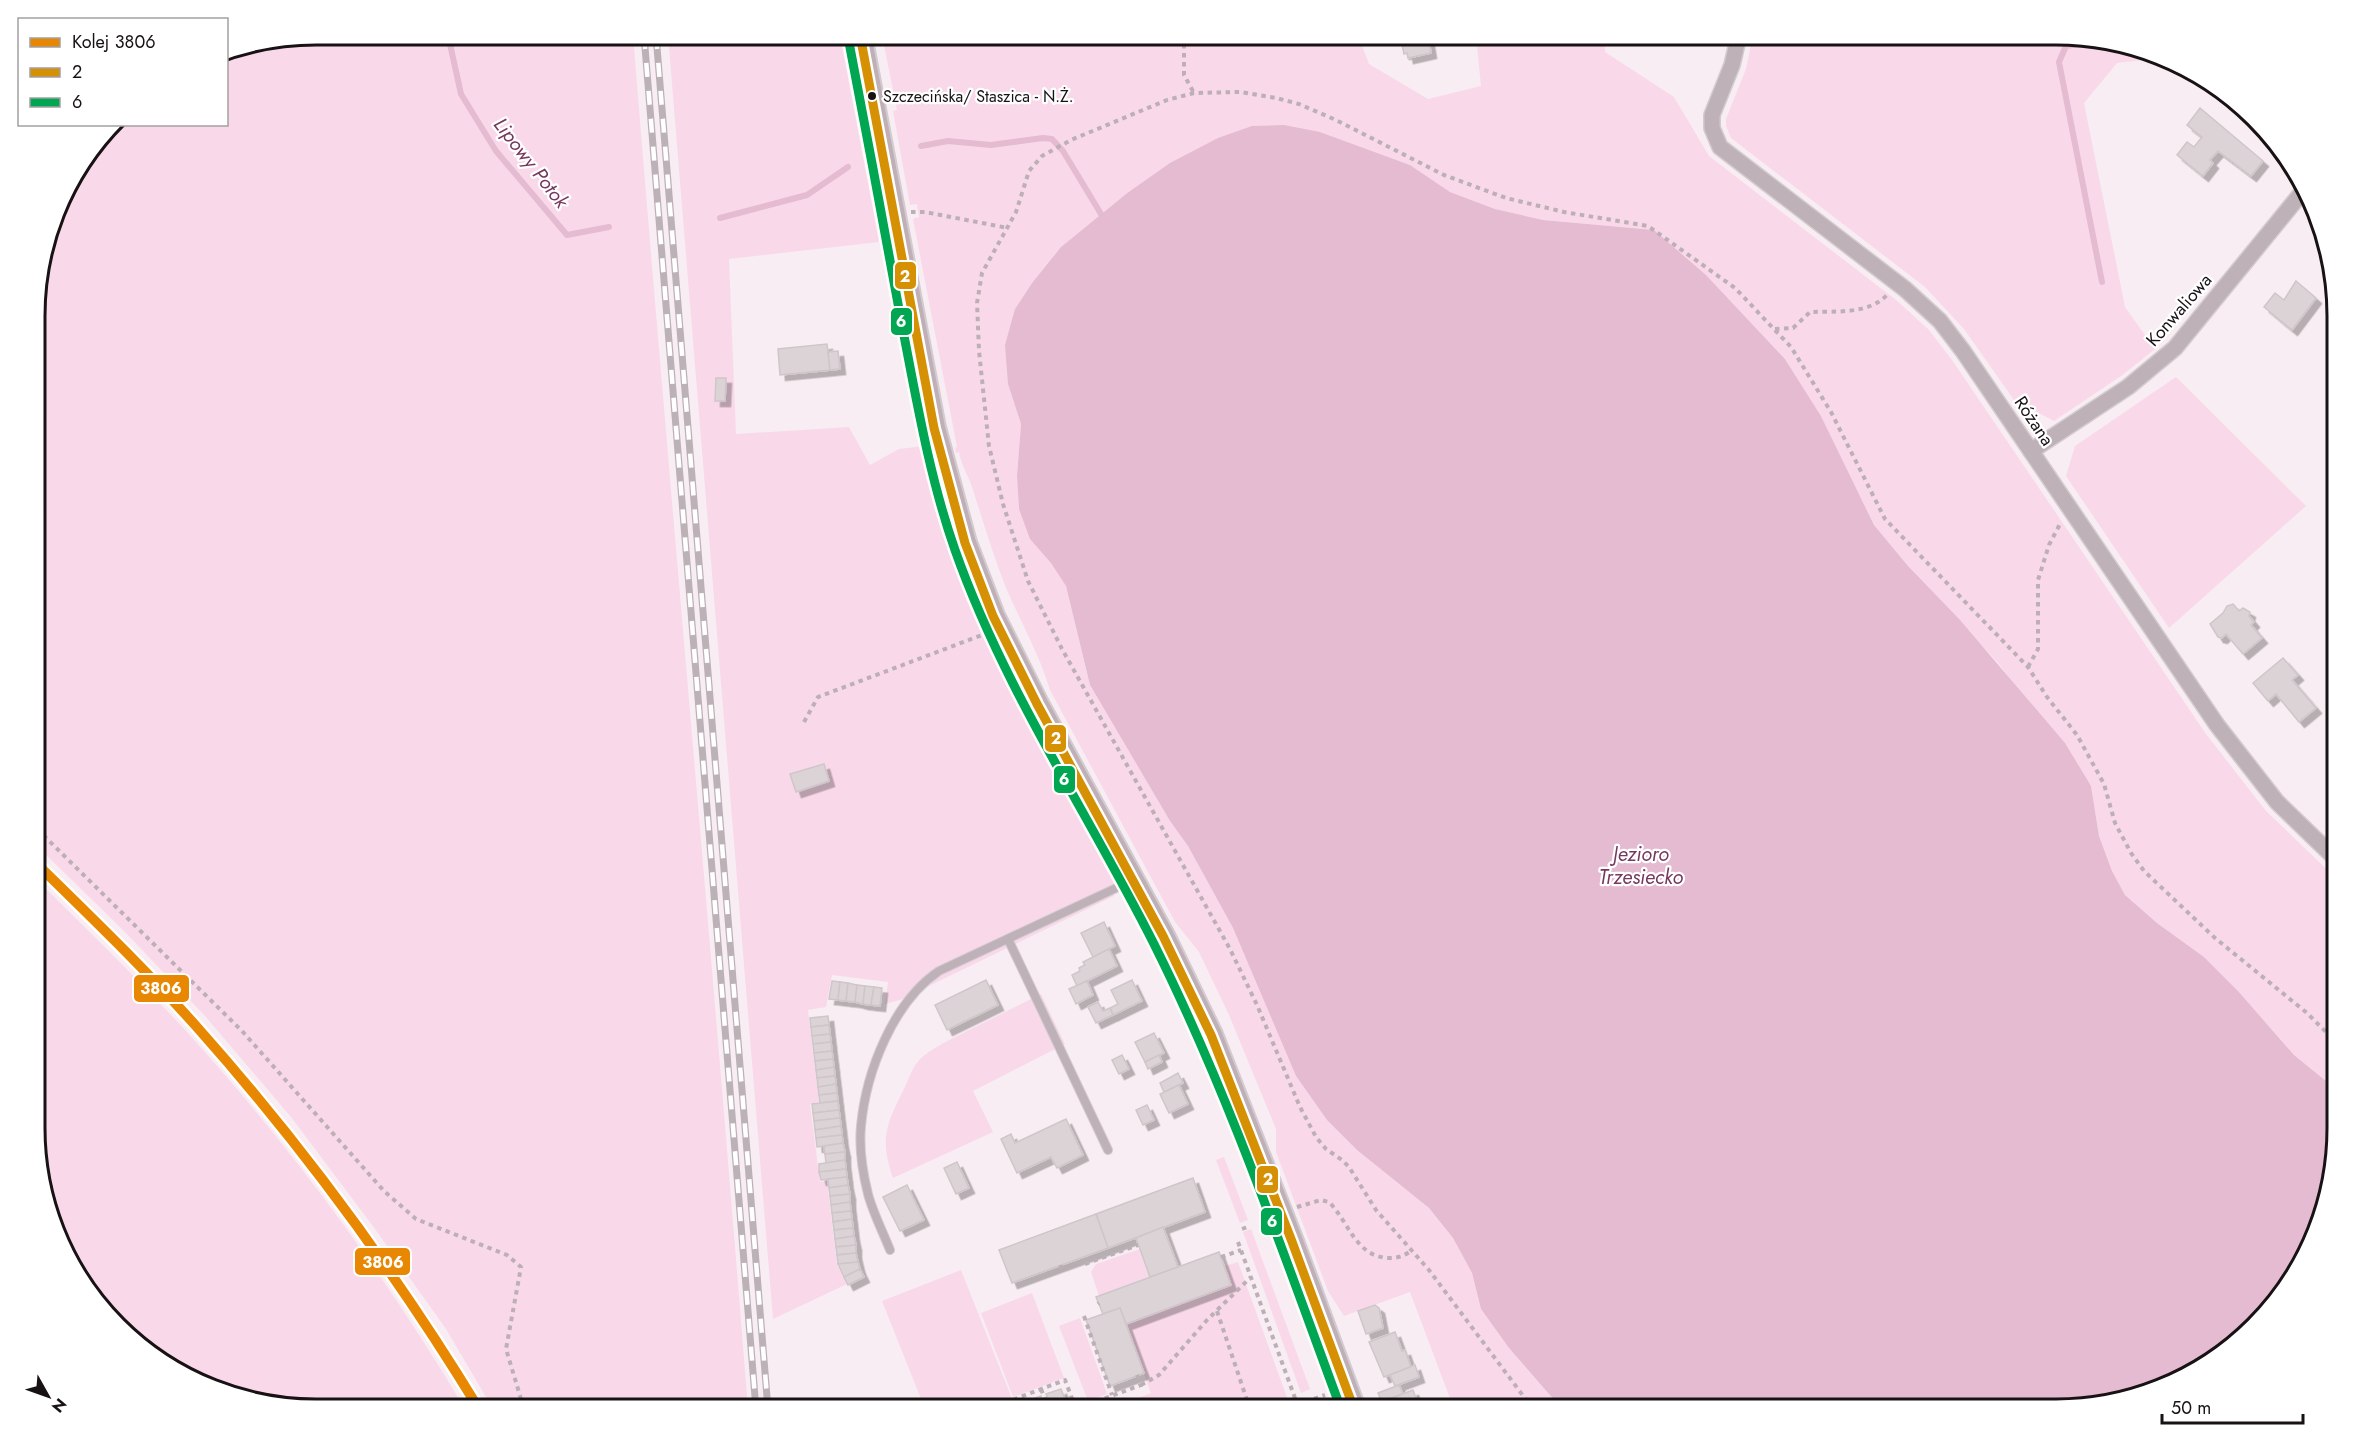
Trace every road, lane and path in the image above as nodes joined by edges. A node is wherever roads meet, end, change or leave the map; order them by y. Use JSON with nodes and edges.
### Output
{"nodes":[{"id":1,"x":863,"y":45,"type":"edge"},
{"id":2,"x":1184,"y":45,"type":"edge"},
{"id":3,"x":1737,"y":45,"type":"edge"},
{"id":4,"x":1194,"y":93,"type":"junction"},
{"id":5,"x":2300,"y":197,"type":"edge"},
{"id":6,"x":901,"y":214,"type":"junction"},
{"id":7,"x":1008,"y":228,"type":"junction"},
{"id":8,"x":1896,"y":282,"type":"junction"},
{"id":9,"x":1774,"y":329,"type":"junction"},
{"id":10,"x":2031,"y":451,"type":"junction"},
{"id":11,"x":2069,"y":507,"type":"junction"},
{"id":12,"x":999,"y":629,"type":"junction"},
{"id":13,"x":2028,"y":667,"type":"junction"},
{"id":14,"x":804,"y":722,"type":"dead end"},
{"id":15,"x":45,"y":837,"type":"edge"},
{"id":16,"x":2327,"y":850,"type":"edge"},
{"id":17,"x":1133,"y":880,"type":"junction"},
{"id":18,"x":1008,"y":939,"type":"junction"},
{"id":19,"x":2327,"y":1033,"type":"edge"},
{"id":20,"x":1108,"y":1150,"type":"dead end"},
{"id":21,"x":1294,"y":1208,"type":"dead end"},
{"id":22,"x":1250,"y":1226,"type":"dead end"},
{"id":23,"x":1242,"y":1229,"type":"dead end"},
{"id":24,"x":1238,"y":1242,"type":"dead end"},
{"id":25,"x":1138,"y":1245,"type":"dead end"},
{"id":26,"x":890,"y":1250,"type":"dead end"},
{"id":27,"x":1242,"y":1250,"type":"junction"},
{"id":28,"x":1412,"y":1250,"type":"junction"},
{"id":29,"x":1221,"y":1257,"type":"dead end"},
{"id":30,"x":1085,"y":1264,"type":"dead end"},
{"id":31,"x":1251,"y":1276,"type":"junction"},
{"id":32,"x":1217,"y":1311,"type":"junction"},
{"id":33,"x":1084,"y":1316,"type":"dead end"},
{"id":34,"x":1137,"y":1375,"type":"dead end"},
{"id":35,"x":1141,"y":1385,"type":"junction"},
{"id":36,"x":1041,"y":1389,"type":"junction"},
{"id":37,"x":1112,"y":1395,"type":"junction"},
{"id":38,"x":1325,"y":1395,"type":"dead end"},
{"id":39,"x":521,"y":1399,"type":"edge"},
{"id":40,"x":1015,"y":1399,"type":"edge"},
{"id":41,"x":1045,"y":1399,"type":"edge"},
{"id":42,"x":1072,"y":1399,"type":"edge"},
{"id":43,"x":1102,"y":1399,"type":"edge"},
{"id":44,"x":1247,"y":1399,"type":"edge"},
{"id":45,"x":1295,"y":1399,"type":"edge"},
{"id":46,"x":1316,"y":1399,"type":"edge"},
{"id":47,"x":1344,"y":1399,"type":"edge"},
{"id":48,"x":1525,"y":1399,"type":"edge"}],
"edges":[{"from":1,"to":6,"type":"street"},
{"from":2,"to":4,"type":"path"},
{"from":3,"to":8,"type":"street","name":"Różana"},
{"from":4,"to":7,"type":"path"},
{"from":4,"to":9,"type":"path"},
{"from":5,"to":10,"type":"street","name":"Konwaliowa"},
{"from":6,"to":7,"type":"path"},
{"from":6,"to":12,"type":"street"},
{"from":7,"to":28,"type":"path"},
{"from":8,"to":9,"type":"path"},
{"from":8,"to":10,"type":"street","name":"Różana"},
{"from":9,"to":13,"type":"path"},
{"from":10,"to":11,"type":"street","name":"Różana"},
{"from":11,"to":13,"type":"path"},
{"from":11,"to":16,"type":"street","name":"Różana"},
{"from":12,"to":14,"type":"path"},
{"from":12,"to":17,"type":"street"},
{"from":13,"to":19,"type":"path"},
{"from":15,"to":39,"type":"path"},
{"from":17,"to":18,"type":"lane"},
{"from":17,"to":47,"type":"street"},
{"from":18,"to":20,"type":"lane"},
{"from":18,"to":26,"type":"lane"},
{"from":21,"to":28,"type":"path"},
{"from":22,"to":23,"type":"path"},
{"from":24,"to":27,"type":"path"},
{"from":25,"to":30,"type":"path"},
{"from":27,"to":29,"type":"path"},
{"from":27,"to":31,"type":"path"},
{"from":28,"to":48,"type":"path"},
{"from":31,"to":32,"type":"path"},
{"from":31,"to":45,"type":"path"},
{"from":32,"to":35,"type":"path"},
{"from":32,"to":44,"type":"path"},
{"from":33,"to":37,"type":"path"},
{"from":34,"to":35,"type":"path"},
{"from":35,"to":37,"type":"path"},
{"from":36,"to":40,"type":"path"},
{"from":36,"to":41,"type":"path"},
{"from":36,"to":42,"type":"path"},
{"from":37,"to":43,"type":"path"},
{"from":38,"to":46,"type":"path"}]}
